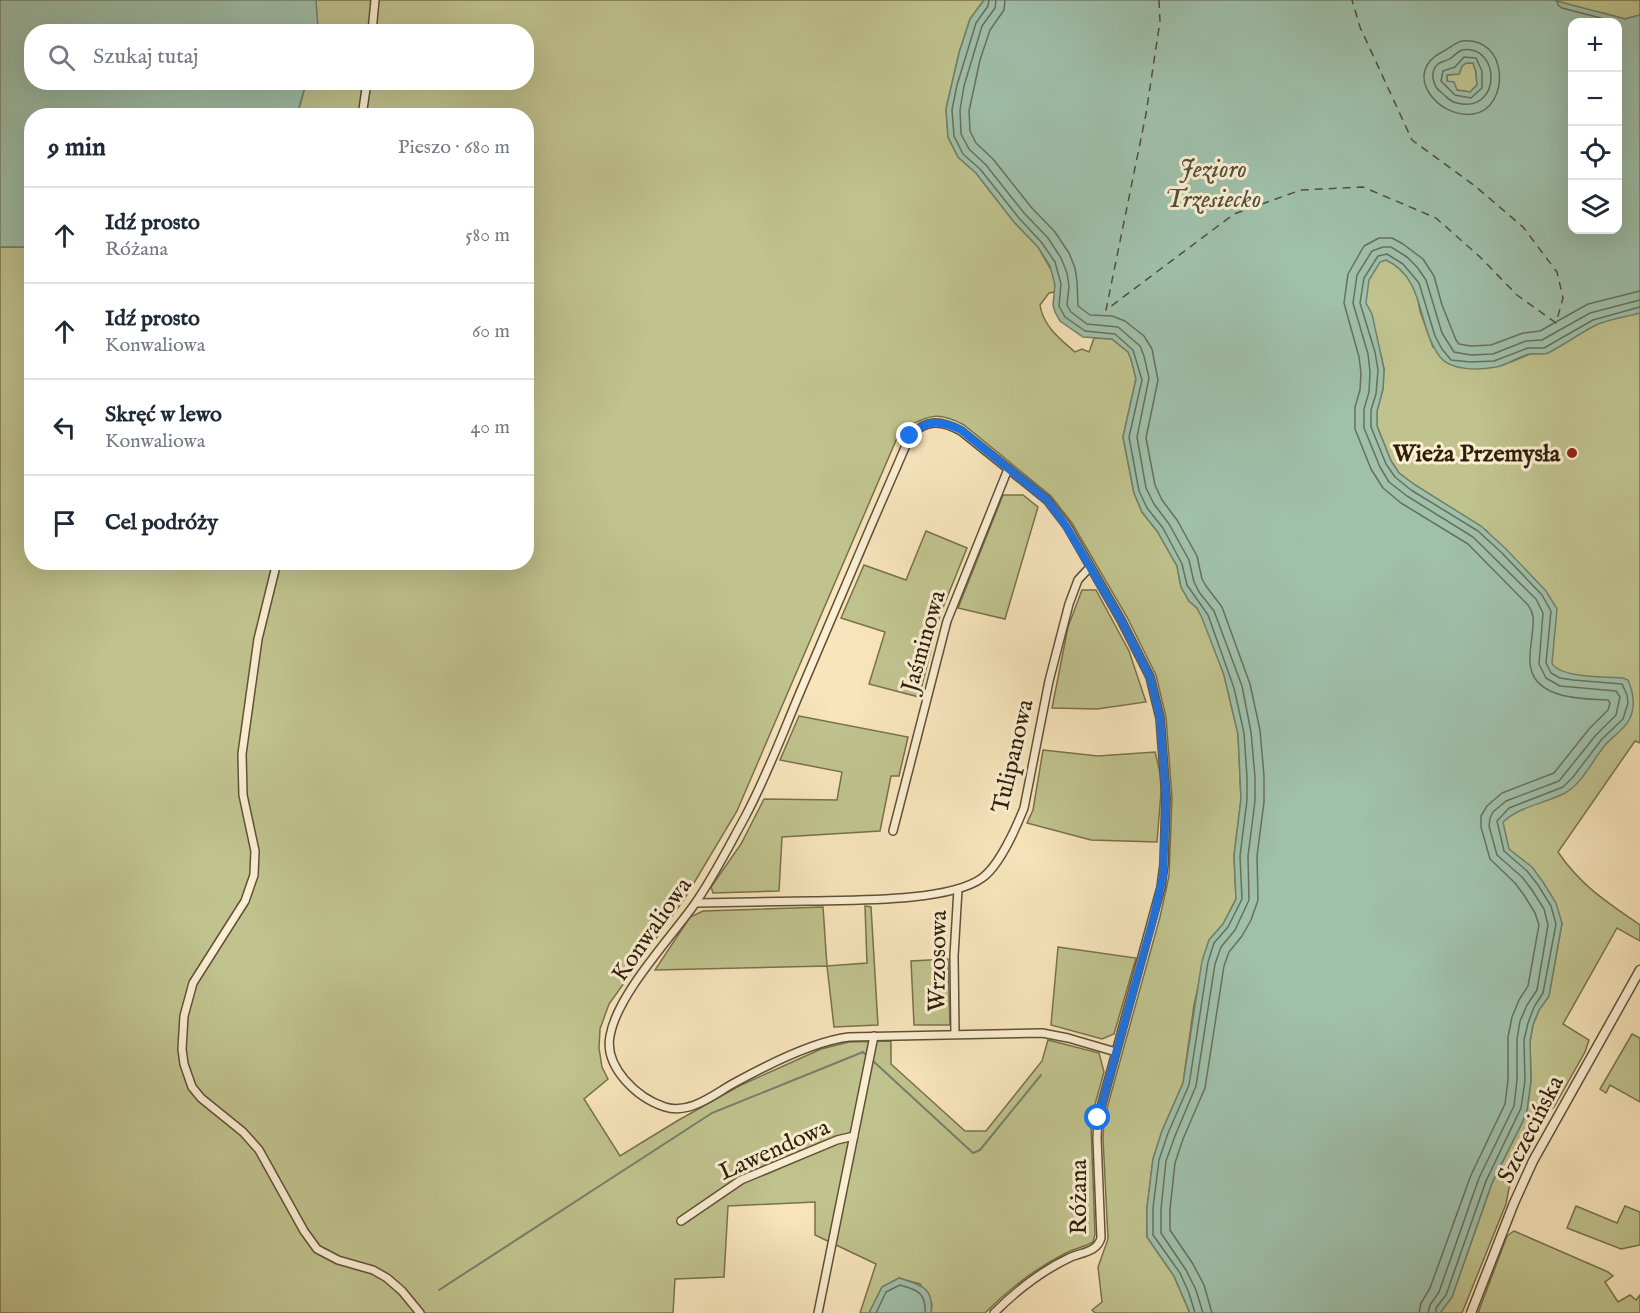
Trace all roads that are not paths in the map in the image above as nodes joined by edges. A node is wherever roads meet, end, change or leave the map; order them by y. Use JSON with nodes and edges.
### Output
{"nodes":[{"id":1,"x":375,"y":0,"type":"edge"},
{"id":2,"x":373,"y":24,"type":"edge"},
{"id":3,"x":366,"y":90,"type":"edge"},
{"id":4,"x":363,"y":108,"type":"edge"},
{"id":5,"x":1008,"y":469,"type":"junction"},
{"id":6,"x":1090,"y":567,"type":"junction"},
{"id":7,"x":275,"y":570,"type":"edge"},
{"id":8,"x":893,"y":831,"type":"dead end"},
{"id":9,"x":958,"y":889,"type":"junction"},
{"id":10,"x":696,"y":903,"type":"junction"},
{"id":11,"x":1640,"y":970,"type":"edge"},
{"id":12,"x":955,"y":1034,"type":"junction"},
{"id":13,"x":874,"y":1036,"type":"junction"},
{"id":14,"x":1116,"y":1052,"type":"junction"},
{"id":15,"x":854,"y":1136,"type":"junction"},
{"id":16,"x":681,"y":1221,"type":"dead end"},
{"id":17,"x":420,"y":1313,"type":"edge"},
{"id":18,"x":818,"y":1313,"type":"edge"},
{"id":19,"x":994,"y":1313,"type":"edge"},
{"id":20,"x":1471,"y":1313,"type":"edge"}],
"edges":[{"from":1,"to":2,"type":"street"},
{"from":3,"to":4,"type":"street"},
{"from":5,"to":6,"type":"street","name":"Różana"},
{"from":5,"to":8,"type":"street","name":"Jaśminowa"},
{"from":5,"to":10,"type":"street","name":"Konwaliowa"},
{"from":6,"to":9,"type":"street","name":"Tulipanowa"},
{"from":6,"to":14,"type":"street","name":"Różana"},
{"from":7,"to":17,"type":"street"},
{"from":9,"to":10,"type":"street","name":"Tulipanowa"},
{"from":9,"to":12,"type":"street","name":"Wrzosowa"},
{"from":10,"to":13,"type":"street","name":"Konwaliowa"},
{"from":11,"to":20,"type":"street","name":"Szczecińska"},
{"from":12,"to":13,"type":"street","name":"Konwaliowa"},
{"from":12,"to":14,"type":"street","name":"Konwaliowa"},
{"from":13,"to":15,"type":"street","name":"Lawendowa"},
{"from":14,"to":19,"type":"street","name":"Różana"},
{"from":15,"to":16,"type":"street","name":"Lawendowa"},
{"from":15,"to":18,"type":"street","name":"Lawendowa"}]}
